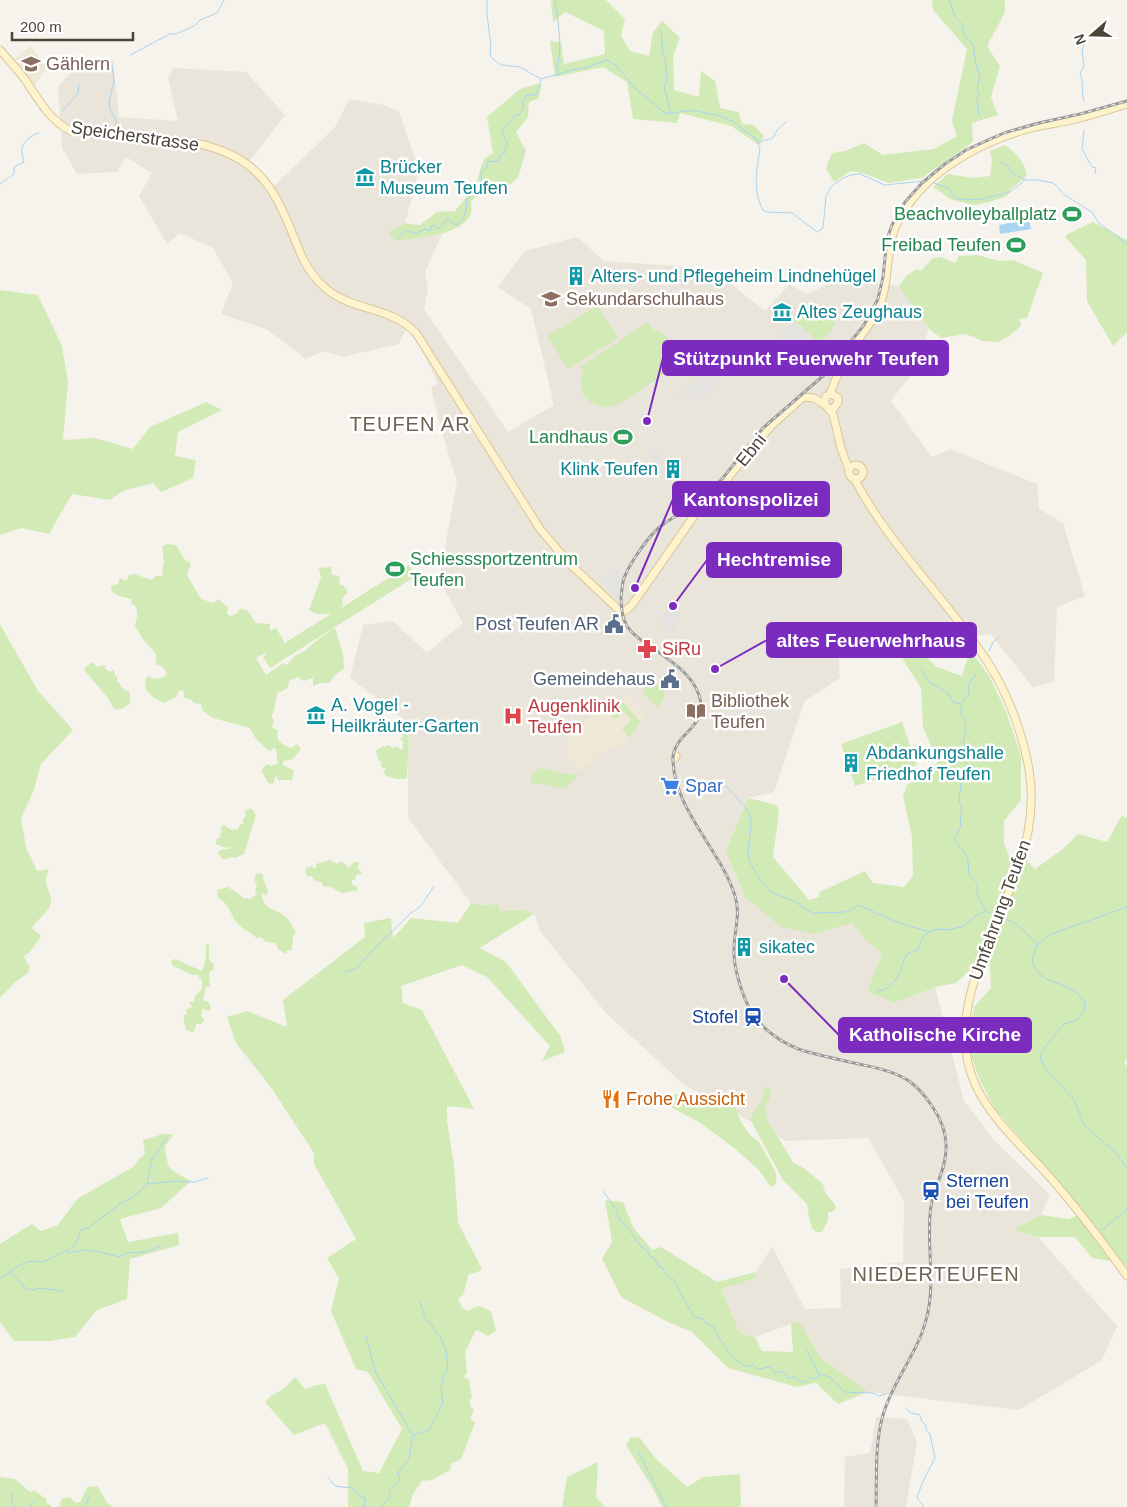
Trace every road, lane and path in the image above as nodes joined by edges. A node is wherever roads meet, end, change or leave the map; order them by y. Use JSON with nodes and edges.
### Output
{"nodes":[{"id":1,"x":0,"y":50,"type":"edge"},
{"id":2,"x":1127,"y":104,"type":"edge"},
{"id":3,"x":831,"y":396,"type":"junction"},
{"id":4,"x":814,"y":398,"type":"junction"},
{"id":5,"x":830,"y":407,"type":"junction"},
{"id":6,"x":852,"y":468,"type":"junction"},
{"id":7,"x":858,"y":478,"type":"junction"},
{"id":8,"x":625,"y":611,"type":"joint"},
{"id":9,"x":1127,"y":1276,"type":"edge"}],
"edges":[{"from":1,"to":8,"type":"main road","name":"Speicherstrasse"},
{"from":2,"to":3,"type":"main road"},
{"from":3,"to":4,"type":"main road","name":"Ebni"},
{"from":3,"to":5,"type":"main road"},
{"from":3,"to":5,"type":"main road"},
{"from":4,"to":5,"type":"main road"},
{"from":4,"to":8,"type":"main road","name":"Ebni"},
{"from":5,"to":6,"type":"main road"},
{"from":6,"to":7,"type":"main road"},
{"from":6,"to":7,"type":"main road"},
{"from":7,"to":9,"type":"main road","name":"Umfahrung Teufen"}]}
